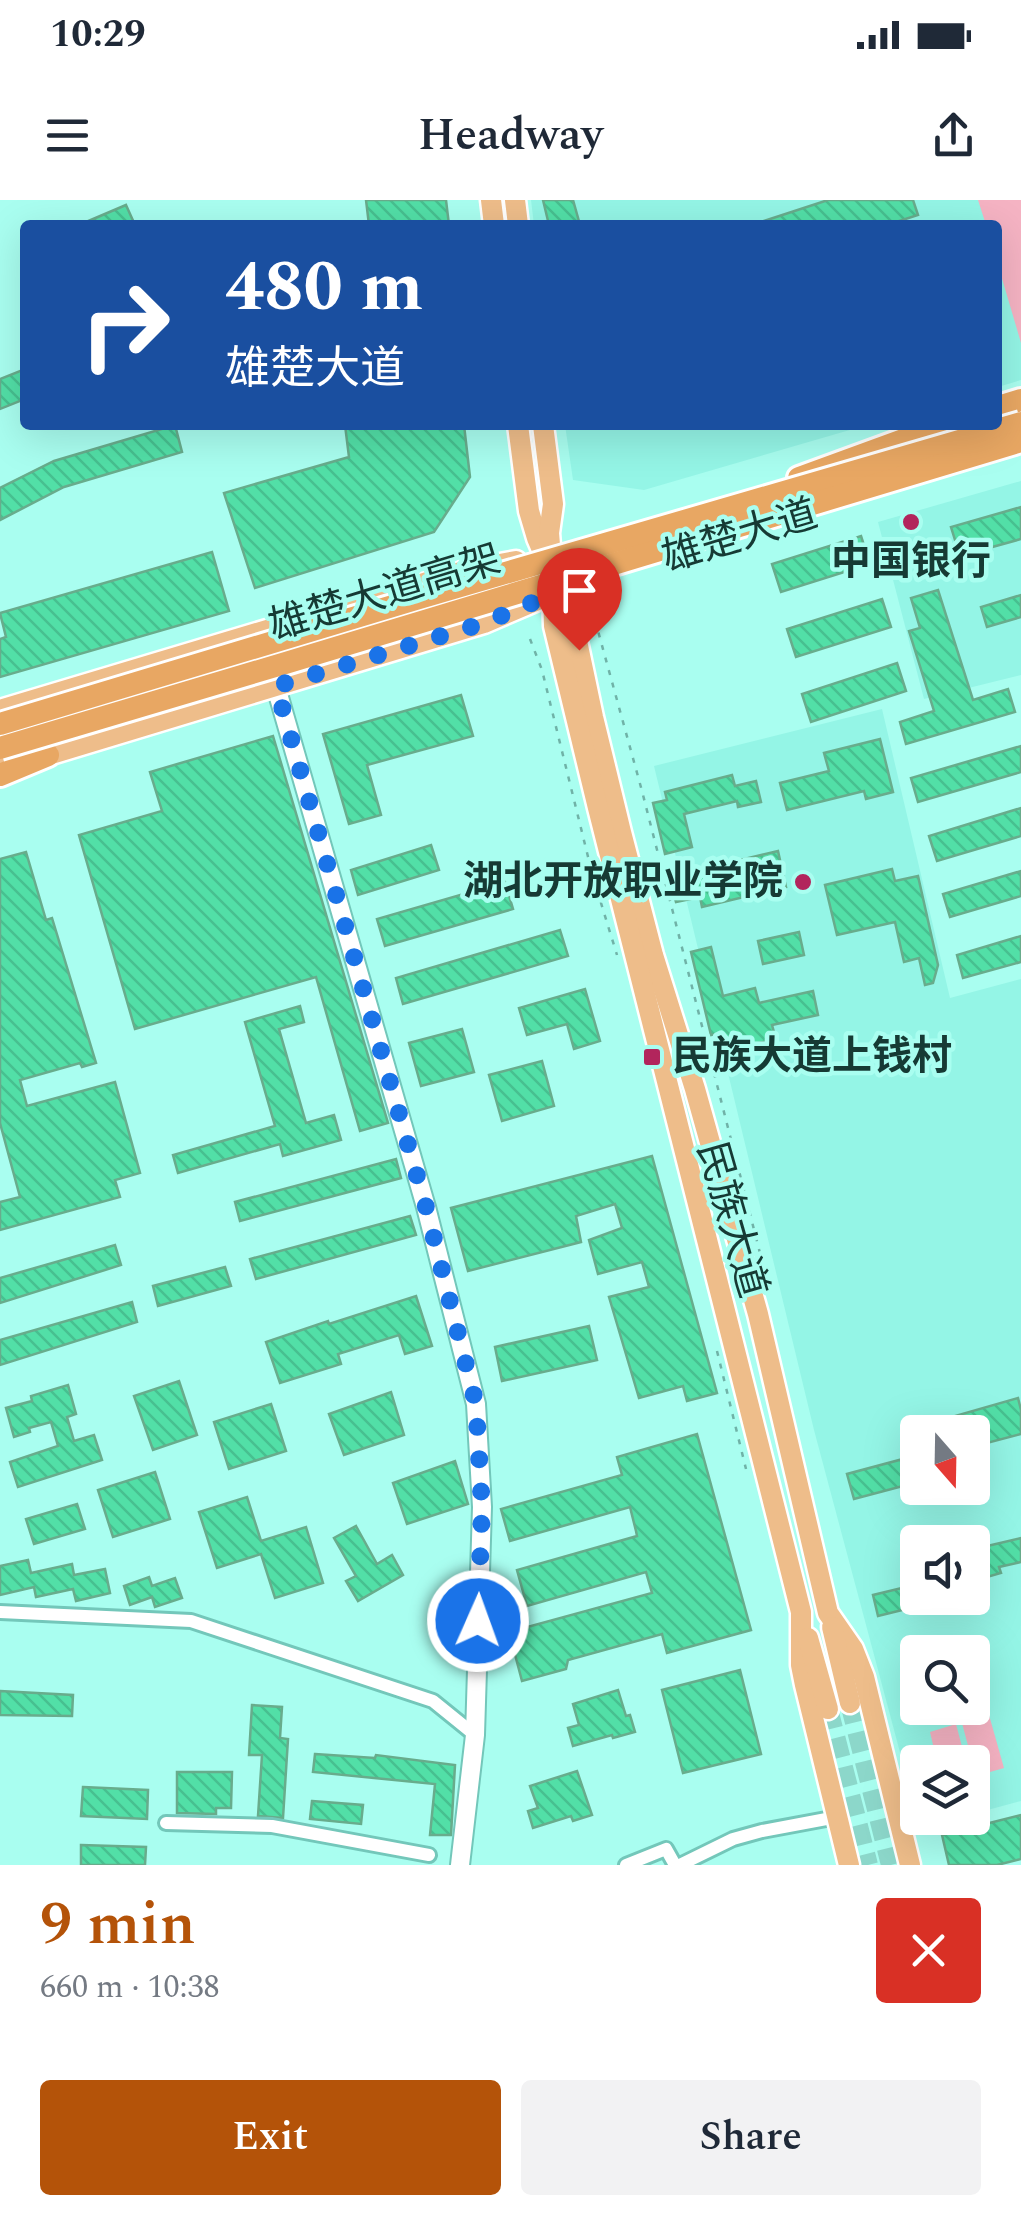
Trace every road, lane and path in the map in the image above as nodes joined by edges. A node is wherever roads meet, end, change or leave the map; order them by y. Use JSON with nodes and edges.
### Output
{"nodes":[{"id":1,"x":519,"y":430,"type":"edge"},
{"id":2,"x":544,"y":430,"type":"edge"},
{"id":3,"x":930,"y":430,"type":"edge"},
{"id":4,"x":961,"y":430,"type":"edge"},
{"id":5,"x":997,"y":430,"type":"edge"},
{"id":6,"x":1021,"y":441,"type":"edge"},
{"id":7,"x":1021,"y":450,"type":"edge"},
{"id":8,"x":798,"y":478,"type":"junction"},
{"id":9,"x":552,"y":573,"type":"junction"},
{"id":10,"x":595,"y":620,"type":"dead end"},
{"id":11,"x":530,"y":639,"type":"dead end"},
{"id":12,"x":276,"y":686,"type":"junction"},
{"id":13,"x":0,"y":710,"type":"edge"},
{"id":14,"x":0,"y":724,"type":"edge"},
{"id":15,"x":0,"y":748,"type":"edge"},
{"id":16,"x":48,"y":756,"type":"junction"},
{"id":17,"x":0,"y":762,"type":"edge"},
{"id":18,"x":0,"y":775,"type":"edge"},
{"id":19,"x":619,"y":963,"type":"dead end"},
{"id":20,"x":764,"y":1270,"type":"dead end"},
{"id":21,"x":714,"y":1340,"type":"dead end"},
{"id":22,"x":747,"y":1470,"type":"dead end"},
{"id":23,"x":0,"y":1612,"type":"edge"},
{"id":24,"x":801,"y":1612,"type":"junction"},
{"id":25,"x":828,"y":1613,"type":"junction"},
{"id":26,"x":850,"y":1703,"type":"tunnel mouth"},
{"id":27,"x":828,"y":1709,"type":"tunnel mouth"},
{"id":28,"x":474,"y":1735,"type":"junction"},
{"id":29,"x":838,"y":1817,"type":"junction"},
{"id":30,"x":166,"y":1823,"type":"dead end"},
{"id":31,"x":429,"y":1855,"type":"dead end"},
{"id":32,"x":460,"y":1865,"type":"edge"},
{"id":33,"x":626,"y":1865,"type":"edge"},
{"id":34,"x":677,"y":1865,"type":"edge"},
{"id":35,"x":849,"y":1865,"type":"edge"},
{"id":36,"x":910,"y":1865,"type":"edge"}],
"edges":[{"from":1,"to":9,"type":"main road","name":"民族大道"},
{"from":2,"to":9,"type":"main road","name":"民族大道"},
{"from":3,"to":8,"type":"highway"},
{"from":4,"to":8,"type":"main road","name":"雄楚大道"},
{"from":5,"to":14,"type":"highway","name":"雄楚大道高架","bridge":true},
{"from":6,"to":15,"type":"highway","name":"雄楚大道高架","bridge":true},
{"from":7,"to":9,"type":"main road","name":"雄楚大道"},
{"from":8,"to":9,"type":"main road","name":"雄楚大道"},
{"from":9,"to":12,"type":"main road","name":"雄楚大道"},
{"from":9,"to":13,"type":"main road","name":"雄楚大道"},
{"from":9,"to":24,"type":"main road","name":"民族大道"},
{"from":9,"to":25,"type":"main road","name":"民族大道"},
{"from":10,"to":20,"type":"path"},
{"from":11,"to":19,"type":"path"},
{"from":12,"to":16,"type":"main road","name":"雄楚大道"},
{"from":12,"to":28,"type":"street"},
{"from":16,"to":17,"type":"main road","name":"雄楚大道"},
{"from":16,"to":18,"type":"highway"},
{"from":21,"to":22,"type":"path"},
{"from":23,"to":28,"type":"street"},
{"from":24,"to":27,"type":"main road"},
{"from":24,"to":29,"type":"main road","name":"民族大道"},
{"from":25,"to":26,"type":"main road"},
{"from":25,"to":36,"type":"main road","name":"民族大道"},
{"from":28,"to":32,"type":"street"},
{"from":29,"to":34,"type":"street"},
{"from":29,"to":35,"type":"main road","name":"民族大道"},
{"from":30,"to":31,"type":"street"},
{"from":33,"to":34,"type":"street"}]}
